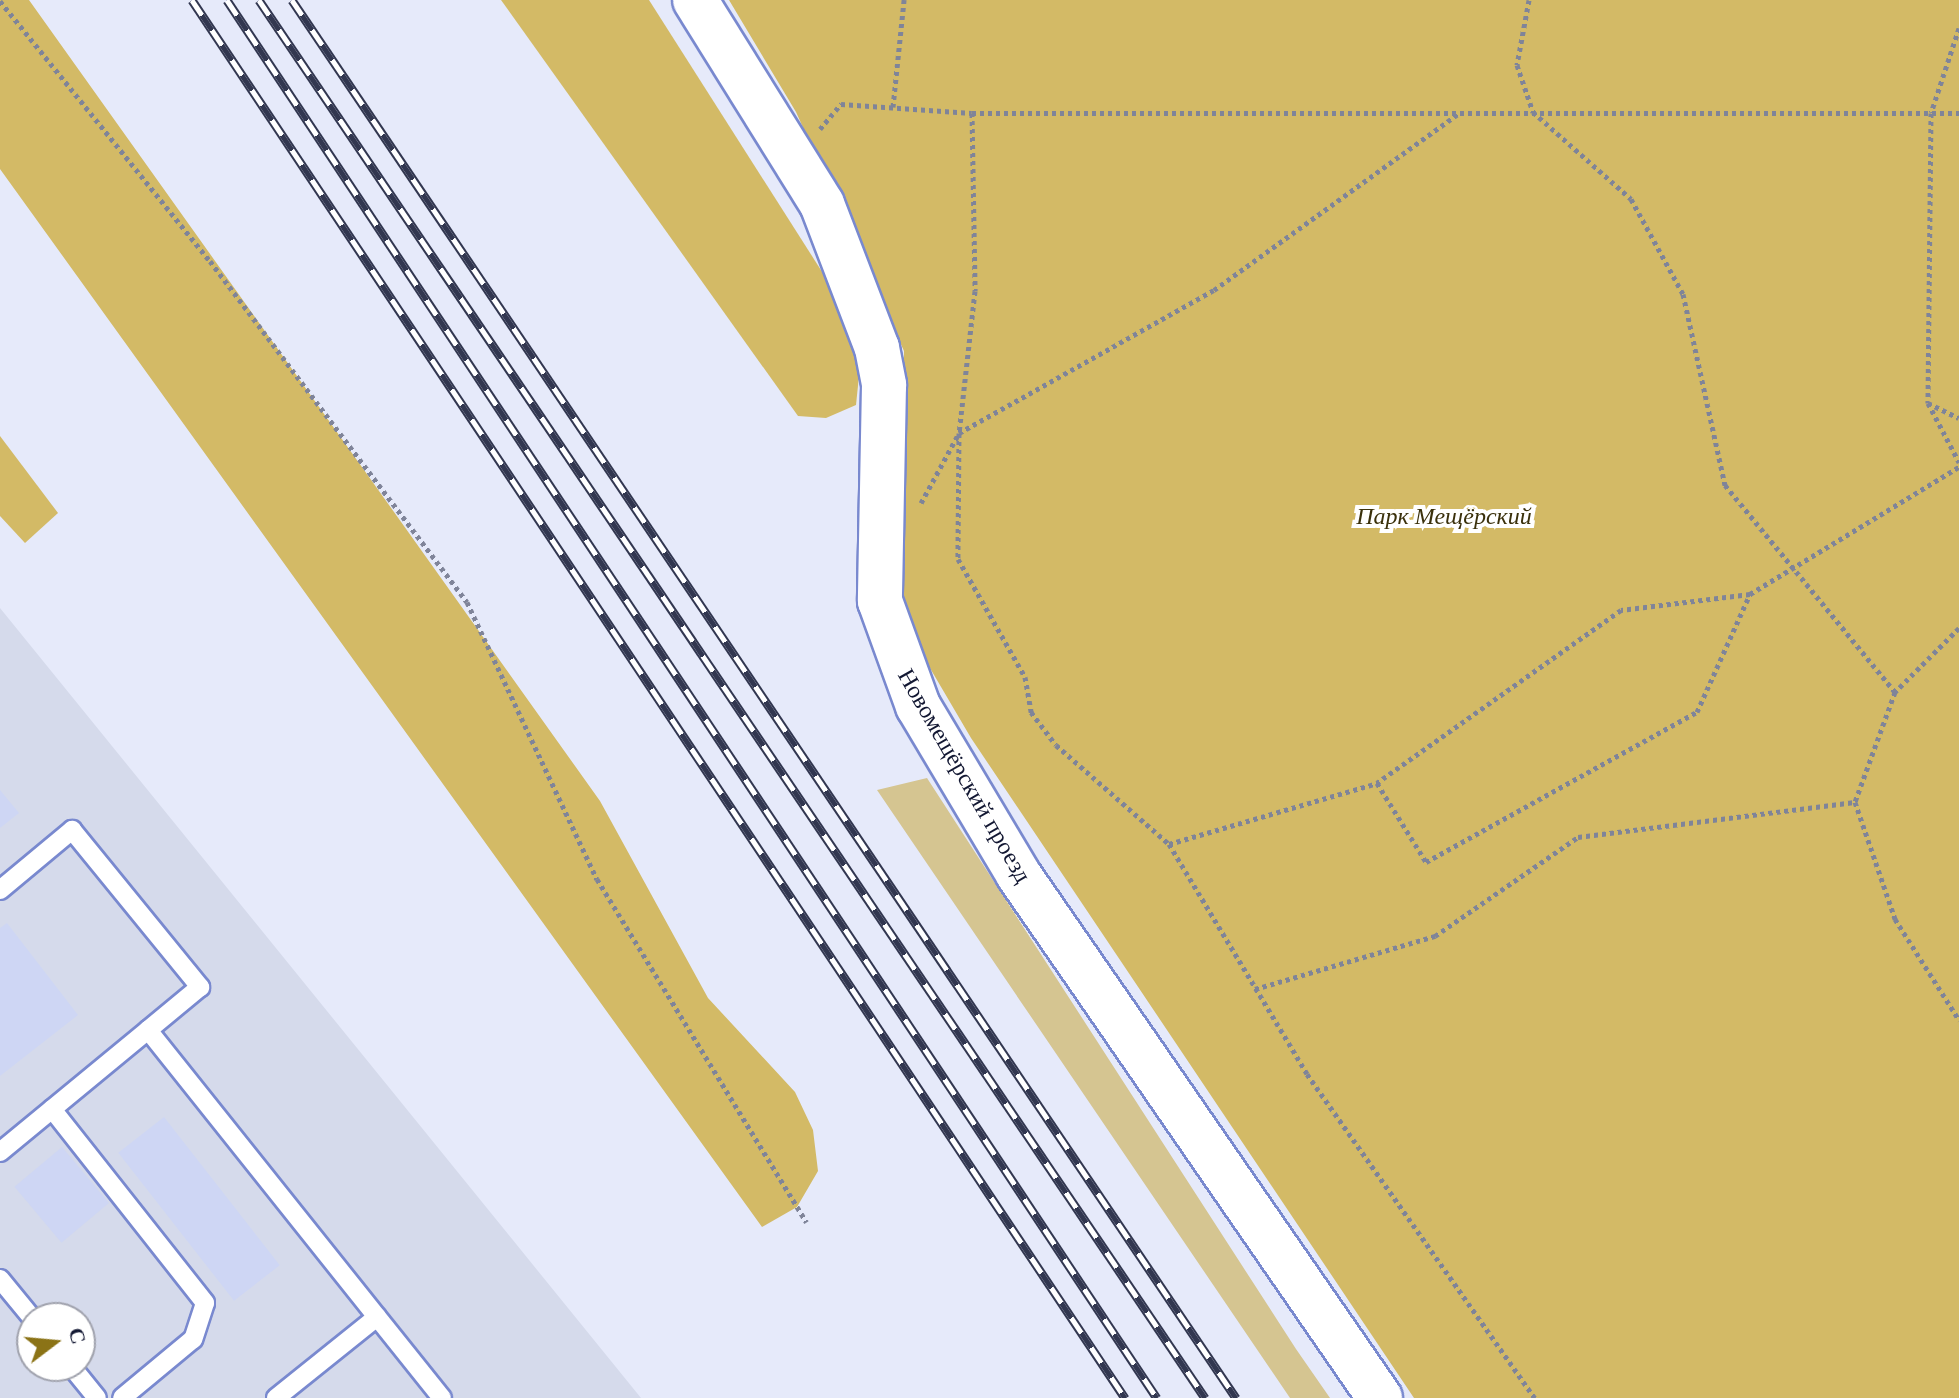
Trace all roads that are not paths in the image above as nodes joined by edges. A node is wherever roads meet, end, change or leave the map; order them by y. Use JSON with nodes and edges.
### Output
{"nodes":[{"id":1,"x":695,"y":0,"type":"edge"},
{"id":2,"x":0,"y":890,"type":"edge"},
{"id":3,"x":148,"y":1030,"type":"junction"},
{"id":4,"x":52,"y":1109,"type":"junction"},
{"id":5,"x":0,"y":1152,"type":"edge"},
{"id":6,"x":0,"y":1279,"type":"edge"},
{"id":7,"x":19,"y":1302,"type":"edge"},
{"id":8,"x":377,"y":1317,"type":"junction"},
{"id":9,"x":84,"y":1382,"type":"edge"},
{"id":10,"x":97,"y":1398,"type":"edge"},
{"id":11,"x":122,"y":1398,"type":"edge"},
{"id":12,"x":276,"y":1398,"type":"edge"},
{"id":13,"x":442,"y":1398,"type":"edge"},
{"id":14,"x":1380,"y":1398,"type":"edge"}],
"edges":[{"from":1,"to":14,"type":"street","name":"Новомещёрский проезд"},
{"from":2,"to":3,"type":"lane"},
{"from":3,"to":4,"type":"lane"},
{"from":3,"to":8,"type":"lane"},
{"from":4,"to":5,"type":"lane"},
{"from":4,"to":11,"type":"lane"},
{"from":6,"to":7,"type":"lane"},
{"from":8,"to":12,"type":"lane"},
{"from":8,"to":13,"type":"lane"},
{"from":9,"to":10,"type":"lane"}]}
